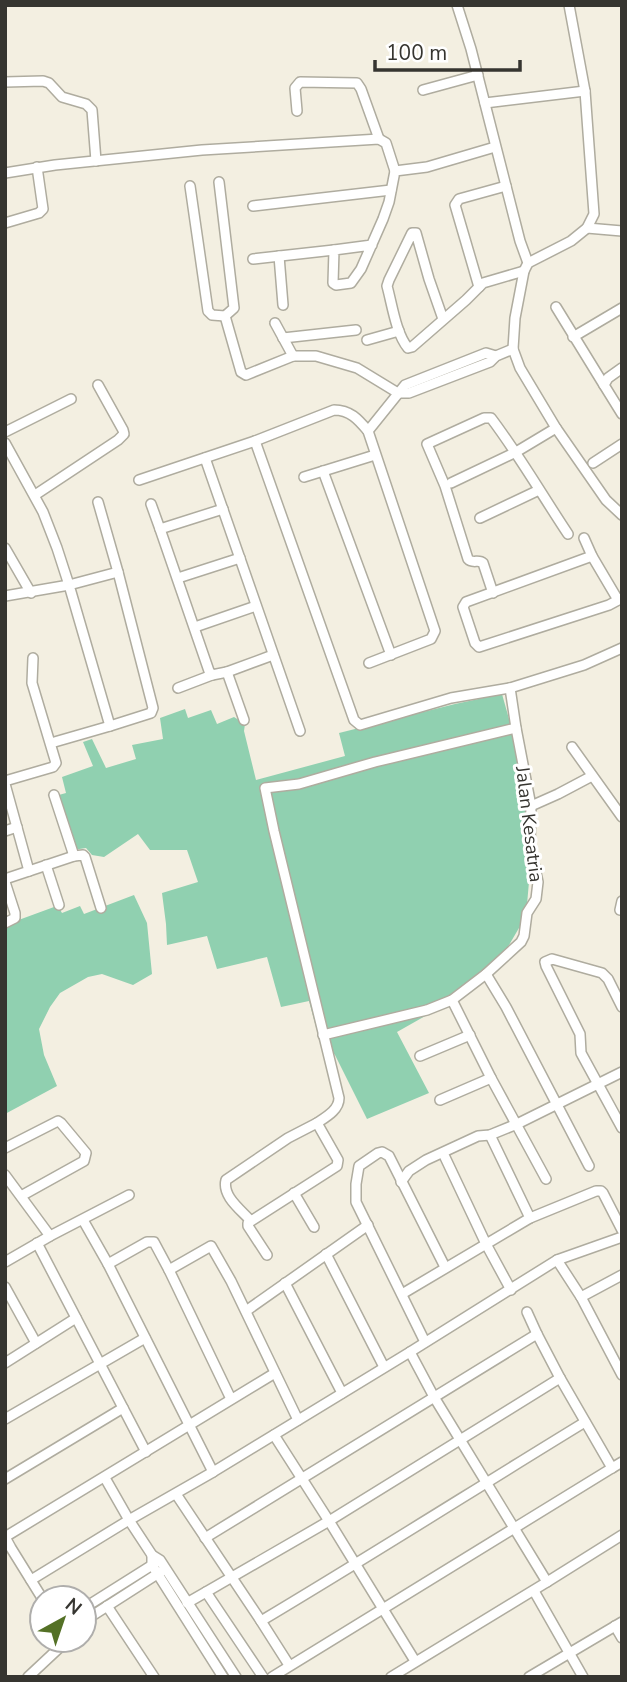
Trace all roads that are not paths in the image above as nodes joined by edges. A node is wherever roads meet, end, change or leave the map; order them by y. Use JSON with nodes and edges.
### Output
{"nodes":[{"id":1,"x":457,"y":5,"type":"edge"},
{"id":2,"x":569,"y":5,"type":"edge"},
{"id":3,"x":478,"y":75,"type":"junction"},
{"id":4,"x":5,"y":82,"type":"edge"},
{"id":5,"x":423,"y":90,"type":"dead end"},
{"id":6,"x":585,"y":91,"type":"junction"},
{"id":7,"x":485,"y":103,"type":"junction"},
{"id":8,"x":296,"y":111,"type":"dead end"},
{"id":9,"x":379,"y":139,"type":"junction"},
{"id":10,"x":495,"y":147,"type":"junction"},
{"id":11,"x":96,"y":161,"type":"junction"},
{"id":12,"x":37,"y":167,"type":"junction"},
{"id":13,"x":395,"y":172,"type":"junction"},
{"id":14,"x":5,"y":173,"type":"edge"},
{"id":15,"x":219,"y":183,"type":"dead end"},
{"id":16,"x":190,"y":186,"type":"dead end"},
{"id":17,"x":506,"y":186,"type":"junction"},
{"id":18,"x":391,"y":190,"type":"junction"},
{"id":19,"x":253,"y":206,"type":"dead end"},
{"id":20,"x":5,"y":223,"type":"edge"},
{"id":21,"x":587,"y":228,"type":"junction"},
{"id":22,"x":622,"y":231,"type":"edge"},
{"id":23,"x":372,"y":245,"type":"junction"},
{"id":24,"x":334,"y":250,"type":"junction"},
{"id":25,"x":279,"y":256,"type":"junction"},
{"id":26,"x":253,"y":259,"type":"dead end"},
{"id":27,"x":526,"y":267,"type":"junction"},
{"id":28,"x":479,"y":287,"type":"junction"},
{"id":29,"x":283,"y":305,"type":"dead end"},
{"id":30,"x":556,"y":307,"type":"dead end"},
{"id":31,"x":622,"y":308,"type":"edge"},
{"id":32,"x":225,"y":316,"type":"junction"},
{"id":33,"x":443,"y":319,"type":"junction"},
{"id":34,"x":275,"y":323,"type":"dead end"},
{"id":35,"x":356,"y":330,"type":"dead end"},
{"id":36,"x":399,"y":331,"type":"junction"},
{"id":37,"x":573,"y":337,"type":"junction"},
{"id":38,"x":283,"y":338,"type":"junction"},
{"id":39,"x":367,"y":340,"type":"dead end"},
{"id":40,"x":513,"y":349,"type":"junction"},
{"id":41,"x":293,"y":356,"type":"junction"},
{"id":42,"x":622,"y":368,"type":"edge"},
{"id":43,"x":97,"y":385,"type":"dead end"},
{"id":44,"x":604,"y":385,"type":"junction"},
{"id":45,"x":398,"y":393,"type":"junction"},
{"id":46,"x":71,"y":399,"type":"dead end"},
{"id":47,"x":622,"y":414,"type":"edge"},
{"id":48,"x":556,"y":428,"type":"junction"},
{"id":49,"x":368,"y":431,"type":"junction"},
{"id":50,"x":5,"y":432,"type":"edge"},
{"id":51,"x":255,"y":441,"type":"junction"},
{"id":52,"x":5,"y":443,"type":"edge"},
{"id":53,"x":622,"y":444,"type":"edge"},
{"id":54,"x":516,"y":452,"type":"junction"},
{"id":55,"x":376,"y":455,"type":"junction"},
{"id":56,"x":205,"y":458,"type":"junction"},
{"id":57,"x":593,"y":463,"type":"dead end"},
{"id":58,"x":323,"y":471,"type":"junction"},
{"id":59,"x":304,"y":477,"type":"dead end"},
{"id":60,"x":139,"y":480,"type":"dead end"},
{"id":61,"x":451,"y":483,"type":"dead end"},
{"id":62,"x":538,"y":490,"type":"junction"},
{"id":63,"x":35,"y":495,"type":"junction"},
{"id":64,"x":98,"y":502,"type":"dead end"},
{"id":65,"x":151,"y":504,"type":"dead end"},
{"id":66,"x":223,"y":509,"type":"junction"},
{"id":67,"x":622,"y":514,"type":"edge"},
{"id":68,"x":480,"y":518,"type":"dead end"},
{"id":69,"x":160,"y":529,"type":"junction"},
{"id":70,"x":568,"y":534,"type":"dead end"},
{"id":71,"x":584,"y":538,"type":"dead end"},
{"id":72,"x":5,"y":548,"type":"edge"},
{"id":73,"x":592,"y":556,"type":"junction"},
{"id":74,"x":240,"y":558,"type":"junction"},
{"id":75,"x":118,"y":572,"type":"junction"},
{"id":76,"x":178,"y":578,"type":"junction"},
{"id":77,"x":69,"y":585,"type":"junction"},
{"id":78,"x":31,"y":593,"type":"junction"},
{"id":79,"x":493,"y":593,"type":"junction"},
{"id":80,"x":5,"y":596,"type":"edge"},
{"id":81,"x":620,"y":599,"type":"edge"},
{"id":82,"x":256,"y":606,"type":"junction"},
{"id":83,"x":195,"y":627,"type":"junction"},
{"id":84,"x":622,"y":648,"type":"edge"},
{"id":85,"x":273,"y":655,"type":"junction"},
{"id":86,"x":390,"y":655,"type":"junction"},
{"id":87,"x":33,"y":658,"type":"dead end"},
{"id":88,"x":369,"y":663,"type":"dead end"},
{"id":89,"x":228,"y":672,"type":"junction"},
{"id":90,"x":212,"y":675,"type":"junction"},
{"id":91,"x":178,"y":688,"type":"dead end"},
{"id":92,"x":510,"y":688,"type":"junction"},
{"id":93,"x":244,"y":720,"type":"dead end"},
{"id":94,"x":110,"y":726,"type":"junction"},
{"id":95,"x":516,"y":729,"type":"junction"},
{"id":96,"x":300,"y":731,"type":"dead end"},
{"id":97,"x":51,"y":743,"type":"junction"},
{"id":98,"x":572,"y":747,"type":"dead end"},
{"id":99,"x":592,"y":776,"type":"junction"},
{"id":100,"x":5,"y":783,"type":"edge"},
{"id":101,"x":54,"y":795,"type":"dead end"},
{"id":102,"x":531,"y":806,"type":"junction"},
{"id":103,"x":622,"y":817,"type":"edge"},
{"id":104,"x":17,"y":827,"type":"junction"},
{"id":105,"x":5,"y":831,"type":"edge"},
{"id":106,"x":74,"y":856,"type":"junction"},
{"id":107,"x":46,"y":866,"type":"junction"},
{"id":108,"x":29,"y":871,"type":"junction"},
{"id":109,"x":5,"y":880,"type":"edge"},
{"id":110,"x":59,"y":905,"type":"dead end"},
{"id":111,"x":102,"y":908,"type":"dead end"},
{"id":112,"x":5,"y":923,"type":"edge"},
{"id":113,"x":486,"y":974,"type":"junction"},
{"id":114,"x":452,"y":1000,"type":"junction"},
{"id":115,"x":622,"y":1007,"type":"edge"},
{"id":116,"x":324,"y":1035,"type":"junction"},
{"id":117,"x":470,"y":1035,"type":"junction"},
{"id":118,"x":420,"y":1056,"type":"dead end"},
{"id":119,"x":622,"y":1072,"type":"edge"},
{"id":120,"x":491,"y":1078,"type":"junction"},
{"id":121,"x":598,"y":1084,"type":"junction"},
{"id":122,"x":440,"y":1100,"type":"dead end"},
{"id":123,"x":558,"y":1104,"type":"junction"},
{"id":124,"x":317,"y":1123,"type":"junction"},
{"id":125,"x":517,"y":1124,"type":"junction"},
{"id":126,"x":622,"y":1128,"type":"edge"},
{"id":127,"x":490,"y":1135,"type":"junction"},
{"id":128,"x":5,"y":1148,"type":"edge"},
{"id":129,"x":443,"y":1153,"type":"junction"},
{"id":130,"x":589,"y":1166,"type":"dead end"},
{"id":131,"x":5,"y":1175,"type":"edge"},
{"id":132,"x":546,"y":1179,"type":"dead end"},
{"id":133,"x":401,"y":1182,"type":"junction"},
{"id":134,"x":294,"y":1194,"type":"junction"},
{"id":135,"x":129,"y":1195,"type":"dead end"},
{"id":136,"x":21,"y":1196,"type":"junction"},
{"id":137,"x":530,"y":1218,"type":"junction"},
{"id":138,"x":83,"y":1220,"type":"junction"},
{"id":139,"x":250,"y":1220,"type":"junction"},
{"id":140,"x":368,"y":1225,"type":"junction"},
{"id":141,"x":314,"y":1227,"type":"dead end"},
{"id":142,"x":622,"y":1230,"type":"edge"},
{"id":143,"x":50,"y":1236,"type":"junction"},
{"id":144,"x":622,"y":1237,"type":"edge"},
{"id":145,"x":37,"y":1243,"type":"junction"},
{"id":146,"x":486,"y":1244,"type":"junction"},
{"id":147,"x":326,"y":1254,"type":"junction"},
{"id":148,"x":267,"y":1255,"type":"dead end"},
{"id":149,"x":6,"y":1260,"type":"edge"},
{"id":150,"x":557,"y":1260,"type":"junction"},
{"id":151,"x":108,"y":1264,"type":"junction"},
{"id":152,"x":445,"y":1268,"type":"junction"},
{"id":153,"x":169,"y":1270,"type":"junction"},
{"id":154,"x":622,"y":1275,"type":"edge"},
{"id":155,"x":285,"y":1283,"type":"junction"},
{"id":156,"x":510,"y":1290,"type":"junction"},
{"id":157,"x":6,"y":1292,"type":"edge"},
{"id":158,"x":402,"y":1294,"type":"junction"},
{"id":159,"x":581,"y":1297,"type":"junction"},
{"id":160,"x":246,"y":1311,"type":"junction"},
{"id":161,"x":527,"y":1312,"type":"dead end"},
{"id":162,"x":76,"y":1318,"type":"junction"},
{"id":163,"x":537,"y":1334,"type":"junction"},
{"id":164,"x":145,"y":1338,"type":"junction"},
{"id":165,"x":425,"y":1342,"type":"junction"},
{"id":166,"x":36,"y":1343,"type":"junction"},
{"id":167,"x":410,"y":1352,"type":"junction"},
{"id":168,"x":5,"y":1363,"type":"edge"},
{"id":169,"x":100,"y":1363,"type":"junction"},
{"id":170,"x":384,"y":1367,"type":"junction"},
{"id":171,"x":275,"y":1373,"type":"junction"},
{"id":172,"x":622,"y":1374,"type":"edge"},
{"id":173,"x":560,"y":1378,"type":"junction"},
{"id":174,"x":341,"y":1392,"type":"junction"},
{"id":175,"x":434,"y":1397,"type":"junction"},
{"id":176,"x":231,"y":1399,"type":"junction"},
{"id":177,"x":123,"y":1408,"type":"junction"},
{"id":178,"x":5,"y":1419,"type":"edge"},
{"id":179,"x":298,"y":1420,"type":"junction"},
{"id":180,"x":585,"y":1422,"type":"junction"},
{"id":181,"x":189,"y":1426,"type":"junction"},
{"id":182,"x":274,"y":1435,"type":"junction"},
{"id":183,"x":460,"y":1440,"type":"junction"},
{"id":184,"x":146,"y":1452,"type":"junction"},
{"id":185,"x":622,"y":1462,"type":"edge"},
{"id":186,"x":612,"y":1468,"type":"junction"},
{"id":187,"x":213,"y":1472,"type":"junction"},
{"id":188,"x":104,"y":1478,"type":"junction"},
{"id":189,"x":301,"y":1478,"type":"junction"},
{"id":190,"x":5,"y":1479,"type":"edge"},
{"id":191,"x":487,"y":1482,"type":"junction"},
{"id":192,"x":176,"y":1494,"type":"junction"},
{"id":193,"x":129,"y":1520,"type":"junction"},
{"id":194,"x":329,"y":1521,"type":"junction"},
{"id":195,"x":515,"y":1527,"type":"junction"},
{"id":196,"x":622,"y":1535,"type":"edge"},
{"id":197,"x":5,"y":1537,"type":"edge"},
{"id":198,"x":205,"y":1538,"type":"junction"},
{"id":199,"x":157,"y":1565,"type":"junction"},
{"id":200,"x":356,"y":1565,"type":"junction"},
{"id":201,"x":231,"y":1577,"type":"junction"},
{"id":202,"x":31,"y":1580,"type":"junction"},
{"id":203,"x":547,"y":1582,"type":"junction"},
{"id":204,"x":33,"y":1584,"type":"edge"},
{"id":205,"x":534,"y":1591,"type":"junction"},
{"id":206,"x":206,"y":1592,"type":"junction"},
{"id":207,"x":98,"y":1600,"type":"edge"},
{"id":208,"x":187,"y":1603,"type":"junction"},
{"id":209,"x":107,"y":1606,"type":"junction"},
{"id":210,"x":382,"y":1608,"type":"junction"},
{"id":211,"x":98,"y":1611,"type":"edge"},
{"id":212,"x":261,"y":1621,"type":"junction"},
{"id":213,"x":618,"y":1624,"type":"edge"},
{"id":214,"x":622,"y":1638,"type":"edge"},
{"id":215,"x":569,"y":1653,"type":"junction"},
{"id":216,"x":52,"y":1654,"type":"edge"},
{"id":217,"x":415,"y":1661,"type":"junction"},
{"id":218,"x":289,"y":1665,"type":"junction"},
{"id":219,"x":406,"y":1673,"type":"edge"},
{"id":220,"x":33,"y":1675,"type":"edge"},
{"id":221,"x":154,"y":1677,"type":"edge"},
{"id":222,"x":223,"y":1677,"type":"edge"},
{"id":223,"x":236,"y":1677,"type":"edge"},
{"id":224,"x":263,"y":1677,"type":"edge"},
{"id":225,"x":272,"y":1677,"type":"edge"},
{"id":226,"x":391,"y":1677,"type":"edge"},
{"id":227,"x":529,"y":1677,"type":"edge"},
{"id":228,"x":583,"y":1677,"type":"edge"}],
"edges":[{"from":1,"to":3,"type":"street"},
{"from":2,"to":6,"type":"street"},
{"from":3,"to":5,"type":"street"},
{"from":3,"to":7,"type":"street"},
{"from":4,"to":11,"type":"street"},
{"from":6,"to":7,"type":"street"},
{"from":6,"to":21,"type":"street"},
{"from":7,"to":10,"type":"street"},
{"from":8,"to":9,"type":"street"},
{"from":9,"to":11,"type":"street"},
{"from":9,"to":13,"type":"street"},
{"from":10,"to":13,"type":"street"},
{"from":10,"to":17,"type":"street"},
{"from":11,"to":12,"type":"street"},
{"from":12,"to":14,"type":"street"},
{"from":12,"to":20,"type":"street"},
{"from":13,"to":18,"type":"street"},
{"from":15,"to":32,"type":"street"},
{"from":16,"to":32,"type":"street"},
{"from":17,"to":27,"type":"street"},
{"from":17,"to":28,"type":"street"},
{"from":18,"to":19,"type":"street"},
{"from":18,"to":23,"type":"street"},
{"from":21,"to":22,"type":"street"},
{"from":21,"to":27,"type":"street"},
{"from":23,"to":24,"type":"street"},
{"from":23,"to":24,"type":"street"},
{"from":24,"to":25,"type":"street"},
{"from":25,"to":26,"type":"street"},
{"from":25,"to":29,"type":"street"},
{"from":27,"to":28,"type":"street"},
{"from":27,"to":40,"type":"street"},
{"from":28,"to":33,"type":"street"},
{"from":30,"to":37,"type":"street"},
{"from":31,"to":37,"type":"street"},
{"from":32,"to":41,"type":"street"},
{"from":33,"to":36,"type":"street"},
{"from":33,"to":36,"type":"street"},
{"from":34,"to":38,"type":"street"},
{"from":35,"to":38,"type":"street"},
{"from":36,"to":39,"type":"street"},
{"from":37,"to":44,"type":"street"},
{"from":38,"to":41,"type":"street"},
{"from":40,"to":45,"type":"street"},
{"from":40,"to":48,"type":"street"},
{"from":41,"to":45,"type":"street"},
{"from":42,"to":44,"type":"street"},
{"from":43,"to":63,"type":"street"},
{"from":44,"to":47,"type":"street"},
{"from":45,"to":49,"type":"street"},
{"from":46,"to":50,"type":"street"},
{"from":48,"to":54,"type":"street"},
{"from":48,"to":67,"type":"street"},
{"from":49,"to":51,"type":"street"},
{"from":49,"to":55,"type":"street"},
{"from":51,"to":56,"type":"street"},
{"from":51,"to":92,"type":"street"},
{"from":52,"to":63,"type":"street"},
{"from":53,"to":57,"type":"street"},
{"from":54,"to":61,"type":"street"},
{"from":54,"to":62,"type":"street"},
{"from":54,"to":79,"type":"street"},
{"from":55,"to":58,"type":"street"},
{"from":55,"to":86,"type":"street"},
{"from":56,"to":60,"type":"street"},
{"from":56,"to":66,"type":"street"},
{"from":58,"to":59,"type":"street"},
{"from":58,"to":86,"type":"street"},
{"from":62,"to":68,"type":"street"},
{"from":62,"to":70,"type":"street"},
{"from":63,"to":77,"type":"street"},
{"from":64,"to":75,"type":"street"},
{"from":65,"to":69,"type":"street"},
{"from":66,"to":69,"type":"street"},
{"from":66,"to":74,"type":"street"},
{"from":69,"to":76,"type":"street"},
{"from":71,"to":73,"type":"street"},
{"from":72,"to":78,"type":"street"},
{"from":73,"to":79,"type":"street"},
{"from":73,"to":81,"type":"street"},
{"from":74,"to":76,"type":"street"},
{"from":74,"to":82,"type":"street"},
{"from":75,"to":77,"type":"street"},
{"from":75,"to":94,"type":"street"},
{"from":76,"to":83,"type":"street"},
{"from":77,"to":78,"type":"street"},
{"from":77,"to":94,"type":"street"},
{"from":78,"to":80,"type":"street"},
{"from":79,"to":81,"type":"street"},
{"from":82,"to":83,"type":"street"},
{"from":82,"to":85,"type":"street"},
{"from":83,"to":90,"type":"street"},
{"from":84,"to":92,"type":"street"},
{"from":85,"to":89,"type":"street"},
{"from":85,"to":96,"type":"street"},
{"from":86,"to":88,"type":"street"},
{"from":87,"to":97,"type":"street"},
{"from":89,"to":90,"type":"street"},
{"from":89,"to":93,"type":"street"},
{"from":90,"to":91,"type":"street"},
{"from":92,"to":95,"type":"street","name":"Jalan Kesatria"},
{"from":94,"to":97,"type":"street"},
{"from":95,"to":102,"type":"street","name":"Jalan Kesatria"},
{"from":95,"to":116,"type":"street"},
{"from":97,"to":100,"type":"street"},
{"from":98,"to":99,"type":"street"},
{"from":99,"to":102,"type":"street"},
{"from":99,"to":103,"type":"street"},
{"from":100,"to":104,"type":"street"},
{"from":101,"to":106,"type":"street"},
{"from":102,"to":113,"type":"street","name":"Jalan Kesatria"},
{"from":104,"to":105,"type":"street"},
{"from":104,"to":108,"type":"street"},
{"from":106,"to":107,"type":"street"},
{"from":106,"to":111,"type":"street"},
{"from":107,"to":108,"type":"street"},
{"from":107,"to":110,"type":"street"},
{"from":108,"to":109,"type":"street"},
{"from":109,"to":112,"type":"street"},
{"from":113,"to":114,"type":"street","name":"Jalan Kesatria"},
{"from":113,"to":123,"type":"street"},
{"from":114,"to":116,"type":"street","name":"Jalan Kesatria"},
{"from":114,"to":117,"type":"street"},
{"from":115,"to":121,"type":"street"},
{"from":116,"to":124,"type":"street"},
{"from":117,"to":118,"type":"street"},
{"from":117,"to":120,"type":"street"},
{"from":119,"to":121,"type":"street"},
{"from":120,"to":122,"type":"street"},
{"from":120,"to":125,"type":"street"},
{"from":121,"to":123,"type":"street"},
{"from":121,"to":126,"type":"street"},
{"from":123,"to":125,"type":"street"},
{"from":123,"to":130,"type":"street"},
{"from":124,"to":134,"type":"street"},
{"from":124,"to":139,"type":"street"},
{"from":125,"to":127,"type":"street"},
{"from":125,"to":132,"type":"street"},
{"from":127,"to":129,"type":"street"},
{"from":127,"to":137,"type":"street"},
{"from":128,"to":136,"type":"street"},
{"from":129,"to":133,"type":"street"},
{"from":129,"to":146,"type":"street"},
{"from":131,"to":136,"type":"street"},
{"from":133,"to":140,"type":"street"},
{"from":133,"to":152,"type":"street"},
{"from":134,"to":139,"type":"street"},
{"from":134,"to":141,"type":"street"},
{"from":135,"to":138,"type":"street"},
{"from":136,"to":143,"type":"street"},
{"from":137,"to":142,"type":"street"},
{"from":137,"to":146,"type":"street"},
{"from":138,"to":143,"type":"street"},
{"from":138,"to":151,"type":"street"},
{"from":139,"to":148,"type":"street"},
{"from":140,"to":147,"type":"street"},
{"from":140,"to":158,"type":"street"},
{"from":143,"to":145,"type":"street"},
{"from":144,"to":150,"type":"street"},
{"from":145,"to":149,"type":"street"},
{"from":145,"to":162,"type":"street"},
{"from":146,"to":152,"type":"street"},
{"from":146,"to":156,"type":"street"},
{"from":147,"to":155,"type":"street"},
{"from":147,"to":170,"type":"street"},
{"from":150,"to":156,"type":"street"},
{"from":150,"to":159,"type":"street"},
{"from":151,"to":153,"type":"street"},
{"from":151,"to":164,"type":"street"},
{"from":152,"to":158,"type":"street"},
{"from":153,"to":160,"type":"street"},
{"from":153,"to":176,"type":"street"},
{"from":154,"to":159,"type":"street"},
{"from":155,"to":160,"type":"street"},
{"from":155,"to":174,"type":"street"},
{"from":156,"to":165,"type":"street"},
{"from":157,"to":166,"type":"street"},
{"from":158,"to":165,"type":"street"},
{"from":159,"to":172,"type":"street"},
{"from":160,"to":171,"type":"street"},
{"from":161,"to":163,"type":"street"},
{"from":162,"to":166,"type":"street"},
{"from":162,"to":169,"type":"street"},
{"from":163,"to":173,"type":"street"},
{"from":163,"to":175,"type":"street"},
{"from":164,"to":169,"type":"street"},
{"from":164,"to":181,"type":"street"},
{"from":165,"to":167,"type":"street"},
{"from":166,"to":168,"type":"street"},
{"from":167,"to":170,"type":"street"},
{"from":167,"to":175,"type":"street"},
{"from":169,"to":177,"type":"street"},
{"from":169,"to":178,"type":"street"},
{"from":170,"to":174,"type":"street"},
{"from":171,"to":176,"type":"street"},
{"from":171,"to":179,"type":"street"},
{"from":173,"to":180,"type":"street"},
{"from":173,"to":183,"type":"street"},
{"from":174,"to":179,"type":"street"},
{"from":175,"to":183,"type":"street"},
{"from":175,"to":189,"type":"street"},
{"from":176,"to":181,"type":"street"},
{"from":177,"to":184,"type":"street"},
{"from":177,"to":190,"type":"street"},
{"from":179,"to":182,"type":"street"},
{"from":180,"to":186,"type":"street"},
{"from":180,"to":191,"type":"street"},
{"from":181,"to":184,"type":"street"},
{"from":181,"to":187,"type":"street"},
{"from":182,"to":187,"type":"street"},
{"from":182,"to":189,"type":"street"},
{"from":183,"to":191,"type":"street"},
{"from":183,"to":194,"type":"street"},
{"from":184,"to":188,"type":"street"},
{"from":185,"to":186,"type":"street"},
{"from":186,"to":195,"type":"street"},
{"from":187,"to":192,"type":"street"},
{"from":188,"to":193,"type":"street"},
{"from":188,"to":197,"type":"street"},
{"from":189,"to":194,"type":"street"},
{"from":189,"to":198,"type":"street"},
{"from":191,"to":195,"type":"street"},
{"from":191,"to":200,"type":"street"},
{"from":192,"to":193,"type":"street"},
{"from":192,"to":198,"type":"street"},
{"from":193,"to":199,"type":"street"},
{"from":193,"to":202,"type":"street"},
{"from":194,"to":200,"type":"street"},
{"from":194,"to":201,"type":"street"},
{"from":195,"to":203,"type":"street"},
{"from":195,"to":210,"type":"street"},
{"from":196,"to":203,"type":"street"},
{"from":197,"to":202,"type":"street"},
{"from":198,"to":201,"type":"street"},
{"from":199,"to":207,"type":"street"},
{"from":199,"to":208,"type":"street"},
{"from":199,"to":209,"type":"street"},
{"from":199,"to":222,"type":"street"},
{"from":200,"to":210,"type":"street"},
{"from":200,"to":212,"type":"street"},
{"from":201,"to":206,"type":"street"},
{"from":201,"to":212,"type":"street"},
{"from":202,"to":204,"type":"street"},
{"from":203,"to":205,"type":"street"},
{"from":205,"to":215,"type":"street"},
{"from":205,"to":217,"type":"street"},
{"from":206,"to":208,"type":"street"},
{"from":206,"to":224,"type":"street"},
{"from":208,"to":223,"type":"street"},
{"from":209,"to":211,"type":"street"},
{"from":209,"to":221,"type":"street"},
{"from":210,"to":217,"type":"street"},
{"from":210,"to":218,"type":"street"},
{"from":212,"to":218,"type":"street"},
{"from":213,"to":214,"type":"street"},
{"from":213,"to":215,"type":"street"},
{"from":215,"to":227,"type":"street"},
{"from":215,"to":228,"type":"street"},
{"from":216,"to":220,"type":"street"},
{"from":217,"to":219,"type":"street"},
{"from":218,"to":225,"type":"street"},
{"from":219,"to":226,"type":"street"}]}
